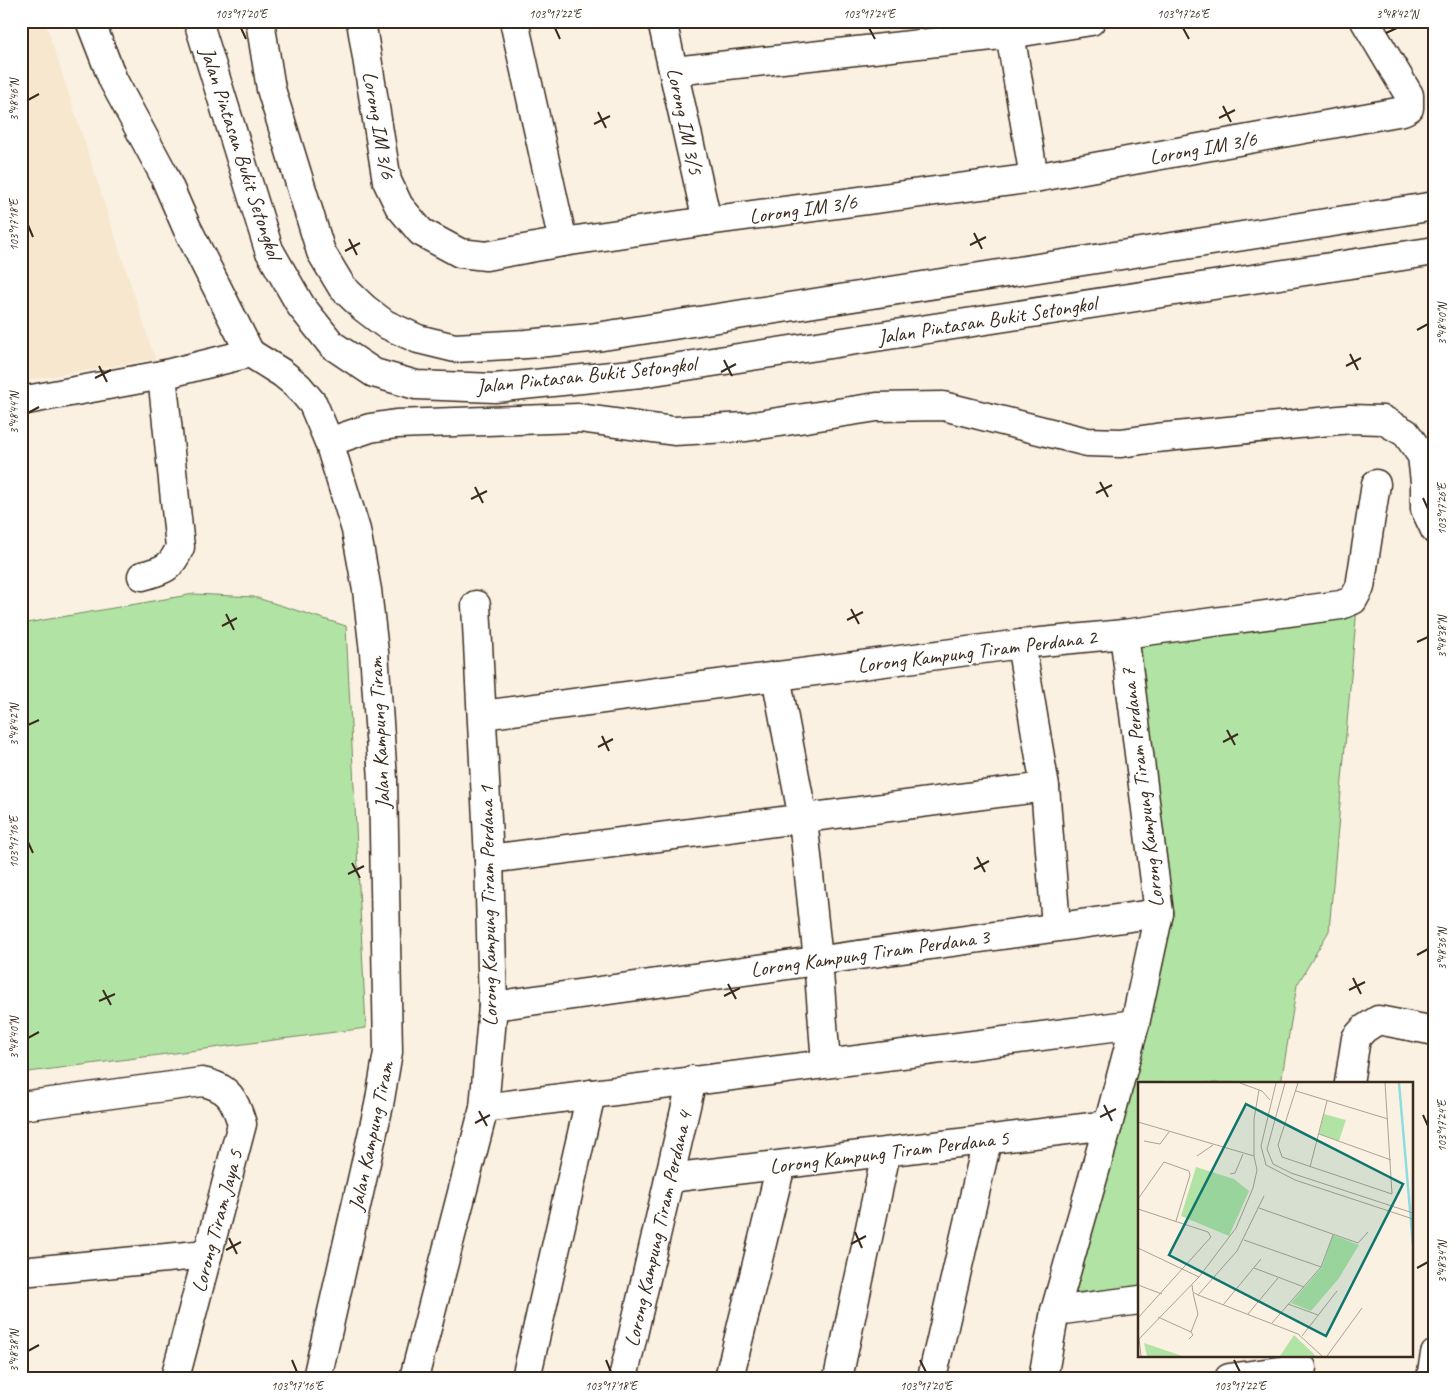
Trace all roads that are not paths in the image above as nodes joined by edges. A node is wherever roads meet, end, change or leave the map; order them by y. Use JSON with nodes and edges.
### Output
{"nodes":[{"id":1,"x":90,"y":21,"type":"edge"},
{"id":2,"x":198,"y":21,"type":"edge"},
{"id":3,"x":260,"y":21,"type":"edge"},
{"id":4,"x":361,"y":21,"type":"edge"},
{"id":5,"x":514,"y":21,"type":"edge"},
{"id":6,"x":662,"y":21,"type":"edge"},
{"id":7,"x":1091,"y":21,"type":"edge"},
{"id":8,"x":1366,"y":21,"type":"edge"},
{"id":9,"x":1009,"y":28,"type":"edge"},
{"id":10,"x":674,"y":71,"type":"junction"},
{"id":11,"x":1034,"y":178,"type":"junction"},
{"id":12,"x":1435,"y":206,"type":"edge"},
{"id":13,"x":706,"y":222,"type":"junction"},
{"id":14,"x":563,"y":242,"type":"junction"},
{"id":15,"x":1435,"y":251,"type":"edge"},
{"id":16,"x":250,"y":353,"type":"junction"},
{"id":17,"x":162,"y":375,"type":"junction"},
{"id":18,"x":21,"y":401,"type":"edge"},
{"id":19,"x":329,"y":442,"type":"junction"},
{"id":20,"x":1376,"y":484,"type":"dead end"},
{"id":21,"x":1435,"y":530,"type":"edge"},
{"id":22,"x":142,"y":576,"type":"dead end"},
{"id":23,"x":476,"y":605,"type":"dead end"},
{"id":24,"x":1124,"y":634,"type":"junction"},
{"id":25,"x":1021,"y":644,"type":"junction"},
{"id":26,"x":776,"y":676,"type":"junction"},
{"id":27,"x":482,"y":714,"type":"junction"},
{"id":28,"x":1045,"y":787,"type":"junction"},
{"id":29,"x":803,"y":819,"type":"junction"},
{"id":30,"x":489,"y":859,"type":"junction"},
{"id":31,"x":1159,"y":913,"type":"junction"},
{"id":32,"x":1056,"y":926,"type":"junction"},
{"id":33,"x":818,"y":960,"type":"junction"},
{"id":34,"x":493,"y":1006,"type":"junction"},
{"id":35,"x":1135,"y":1024,"type":"junction"},
{"id":36,"x":1435,"y":1031,"type":"edge"},
{"id":37,"x":826,"y":1063,"type":"junction"},
{"id":38,"x":692,"y":1080,"type":"junction"},
{"id":39,"x":1349,"y":1082,"type":"edge"},
{"id":40,"x":591,"y":1094,"type":"junction"},
{"id":41,"x":21,"y":1106,"type":"edge"},
{"id":42,"x":484,"y":1108,"type":"junction"},
{"id":43,"x":1108,"y":1126,"type":"junction"},
{"id":44,"x":987,"y":1140,"type":"junction"},
{"id":45,"x":886,"y":1153,"type":"junction"},
{"id":46,"x":781,"y":1165,"type":"junction"},
{"id":47,"x":669,"y":1178,"type":"junction"},
{"id":48,"x":208,"y":1254,"type":"junction"},
{"id":49,"x":21,"y":1272,"type":"edge"},
{"id":50,"x":1138,"y":1300,"type":"edge"},
{"id":51,"x":1055,"y":1311,"type":"junction"},
{"id":52,"x":1435,"y":1354,"type":"edge"},
{"id":53,"x":1303,"y":1367,"type":"edge"},
{"id":54,"x":175,"y":1378,"type":"edge"},
{"id":55,"x":317,"y":1378,"type":"edge"},
{"id":56,"x":414,"y":1378,"type":"edge"},
{"id":57,"x":526,"y":1378,"type":"edge"},
{"id":58,"x":623,"y":1378,"type":"edge"},
{"id":59,"x":729,"y":1378,"type":"edge"},
{"id":60,"x":838,"y":1378,"type":"edge"},
{"id":61,"x":932,"y":1378,"type":"edge"},
{"id":62,"x":1043,"y":1378,"type":"edge"},
{"id":63,"x":1229,"y":1378,"type":"edge"},
{"id":64,"x":1431,"y":1378,"type":"edge"}],
"edges":[{"from":1,"to":16,"type":"street"},
{"from":2,"to":15,"type":"street","name":"Jalan Pintasan Bukit Setongkol"},
{"from":3,"to":12,"type":"street","name":"Jalan Pintasan Bukit Setongkol"},
{"from":4,"to":14,"type":"street","name":"Lorong IM 3/6"},
{"from":5,"to":14,"type":"street"},
{"from":6,"to":10,"type":"street","name":"Lorong IM 3/5"},
{"from":7,"to":9,"type":"street"},
{"from":8,"to":11,"type":"street","name":"Lorong IM 3/6"},
{"from":9,"to":10,"type":"street"},
{"from":9,"to":11,"type":"street"},
{"from":10,"to":13,"type":"street","name":"Lorong IM 3/5"},
{"from":11,"to":13,"type":"street","name":"Lorong IM 3/6"},
{"from":13,"to":14,"type":"street","name":"Lorong IM 3/6"},
{"from":16,"to":17,"type":"street"},
{"from":16,"to":19,"type":"street","name":"Jalan Kampung Tiram"},
{"from":17,"to":18,"type":"street"},
{"from":17,"to":22,"type":"street"},
{"from":19,"to":21,"type":"street"},
{"from":19,"to":55,"type":"street","name":"Jalan Kampung Tiram"},
{"from":20,"to":24,"type":"street","name":"Lorong Kampung Tiram Perdana 2"},
{"from":23,"to":27,"type":"street","name":"Lorong Kampung Tiram Perdana 1"},
{"from":24,"to":25,"type":"street","name":"Lorong Kampung Tiram Perdana 2"},
{"from":24,"to":31,"type":"street","name":"Lorong Kampung Tiram Perdana 7"},
{"from":25,"to":26,"type":"street","name":"Lorong Kampung Tiram Perdana 2"},
{"from":25,"to":28,"type":"street"},
{"from":26,"to":27,"type":"street","name":"Lorong Kampung Tiram Perdana 2"},
{"from":26,"to":29,"type":"street"},
{"from":27,"to":30,"type":"street","name":"Lorong Kampung Tiram Perdana 1"},
{"from":28,"to":29,"type":"street"},
{"from":28,"to":32,"type":"street"},
{"from":29,"to":30,"type":"street"},
{"from":29,"to":33,"type":"street"},
{"from":30,"to":34,"type":"street","name":"Lorong Kampung Tiram Perdana 1"},
{"from":31,"to":32,"type":"street","name":"Lorong Kampung Tiram Perdana 3"},
{"from":31,"to":35,"type":"street","name":"Lorong Kampung Tiram Perdana 7"},
{"from":32,"to":33,"type":"street","name":"Lorong Kampung Tiram Perdana 3"},
{"from":33,"to":34,"type":"street","name":"Lorong Kampung Tiram Perdana 3"},
{"from":33,"to":37,"type":"street"},
{"from":34,"to":42,"type":"street","name":"Lorong Kampung Tiram Perdana 1"},
{"from":35,"to":37,"type":"street"},
{"from":35,"to":43,"type":"street","name":"Lorong Kampung Tiram Perdana 7"},
{"from":36,"to":39,"type":"street"},
{"from":37,"to":38,"type":"street"},
{"from":38,"to":40,"type":"street"},
{"from":38,"to":47,"type":"street","name":"Lorong Kampung Tiram Perdana 4"},
{"from":40,"to":42,"type":"street"},
{"from":40,"to":57,"type":"street"},
{"from":41,"to":48,"type":"street","name":"Lorong Tiram Jaya 5"},
{"from":42,"to":56,"type":"street","name":"Lorong Kampung Tiram Perdana 1"},
{"from":43,"to":44,"type":"street","name":"Lorong Kampung Tiram Perdana 5"},
{"from":43,"to":51,"type":"street","name":"Lorong Kampung Tiram Perdana 7"},
{"from":44,"to":45,"type":"street","name":"Lorong Kampung Tiram Perdana 5"},
{"from":44,"to":61,"type":"street"},
{"from":45,"to":46,"type":"street","name":"Lorong Kampung Tiram Perdana 5"},
{"from":45,"to":60,"type":"street"},
{"from":46,"to":47,"type":"street","name":"Lorong Kampung Tiram Perdana 5"},
{"from":46,"to":59,"type":"street"},
{"from":47,"to":58,"type":"street","name":"Lorong Kampung Tiram Perdana 4"},
{"from":48,"to":49,"type":"street"},
{"from":48,"to":54,"type":"street","name":"Lorong Tiram Jaya 5"},
{"from":50,"to":51,"type":"street"},
{"from":51,"to":62,"type":"street","name":"Lorong Kampung Tiram Perdana 7"},
{"from":52,"to":64,"type":"street"},
{"from":53,"to":63,"type":"street"}]}
